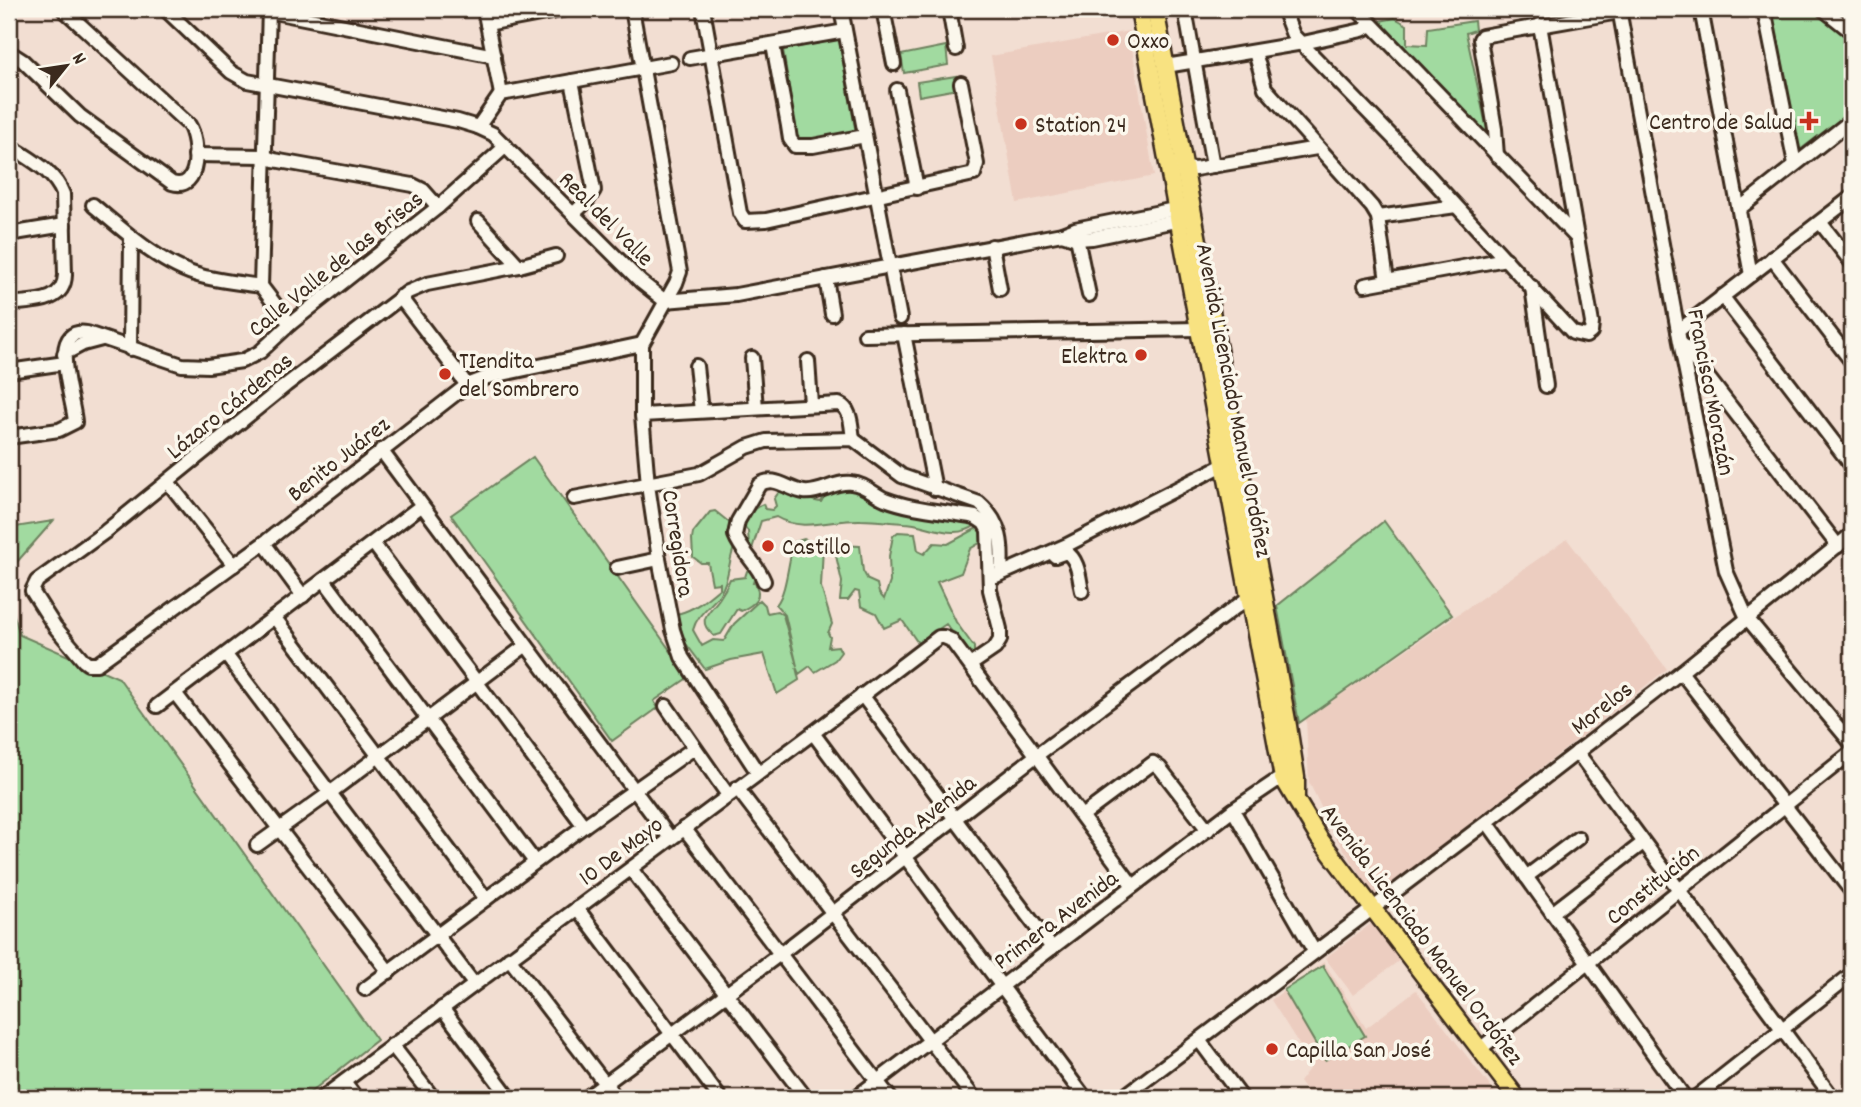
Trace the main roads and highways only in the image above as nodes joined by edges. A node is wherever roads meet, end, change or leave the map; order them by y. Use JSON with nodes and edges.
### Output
{"nodes":[{"id":1,"x":1155,"y":9,"type":"edge"},
{"id":2,"x":1140,"y":15,"type":"edge"},
{"id":3,"x":1156,"y":73,"type":"junction"},
{"id":4,"x":1185,"y":213,"type":"junction"},
{"id":5,"x":1231,"y":462,"type":"junction"},
{"id":6,"x":1290,"y":778,"type":"junction"},
{"id":7,"x":1517,"y":1098,"type":"edge"}],
"edges":[{"from":1,"to":3,"type":"main road","name":"Avenida Licenciado Manuel Ordóñez"},
{"from":2,"to":3,"type":"main road","name":"Avenida Licenciado Manuel Ordóñez"},
{"from":3,"to":4,"type":"main road","name":"Avenida Licenciado Manuel Ordóñez"},
{"from":3,"to":4,"type":"main road","name":"Avenida Licenciado Manuel Ordóñez"},
{"from":4,"to":5,"type":"main road","name":"Avenida Licenciado Manuel Ordóñez"},
{"from":4,"to":5,"type":"main road","name":"Avenida Licenciado Manuel Ordóñez"},
{"from":5,"to":6,"type":"main road","name":"Avenida Licenciado Manuel Ordóñez"},
{"from":5,"to":6,"type":"main road","name":"Avenida Licenciado Manuel Ordóñez"},
{"from":6,"to":7,"type":"main road","name":"Avenida Licenciado Manuel Ordóñez"}]}
